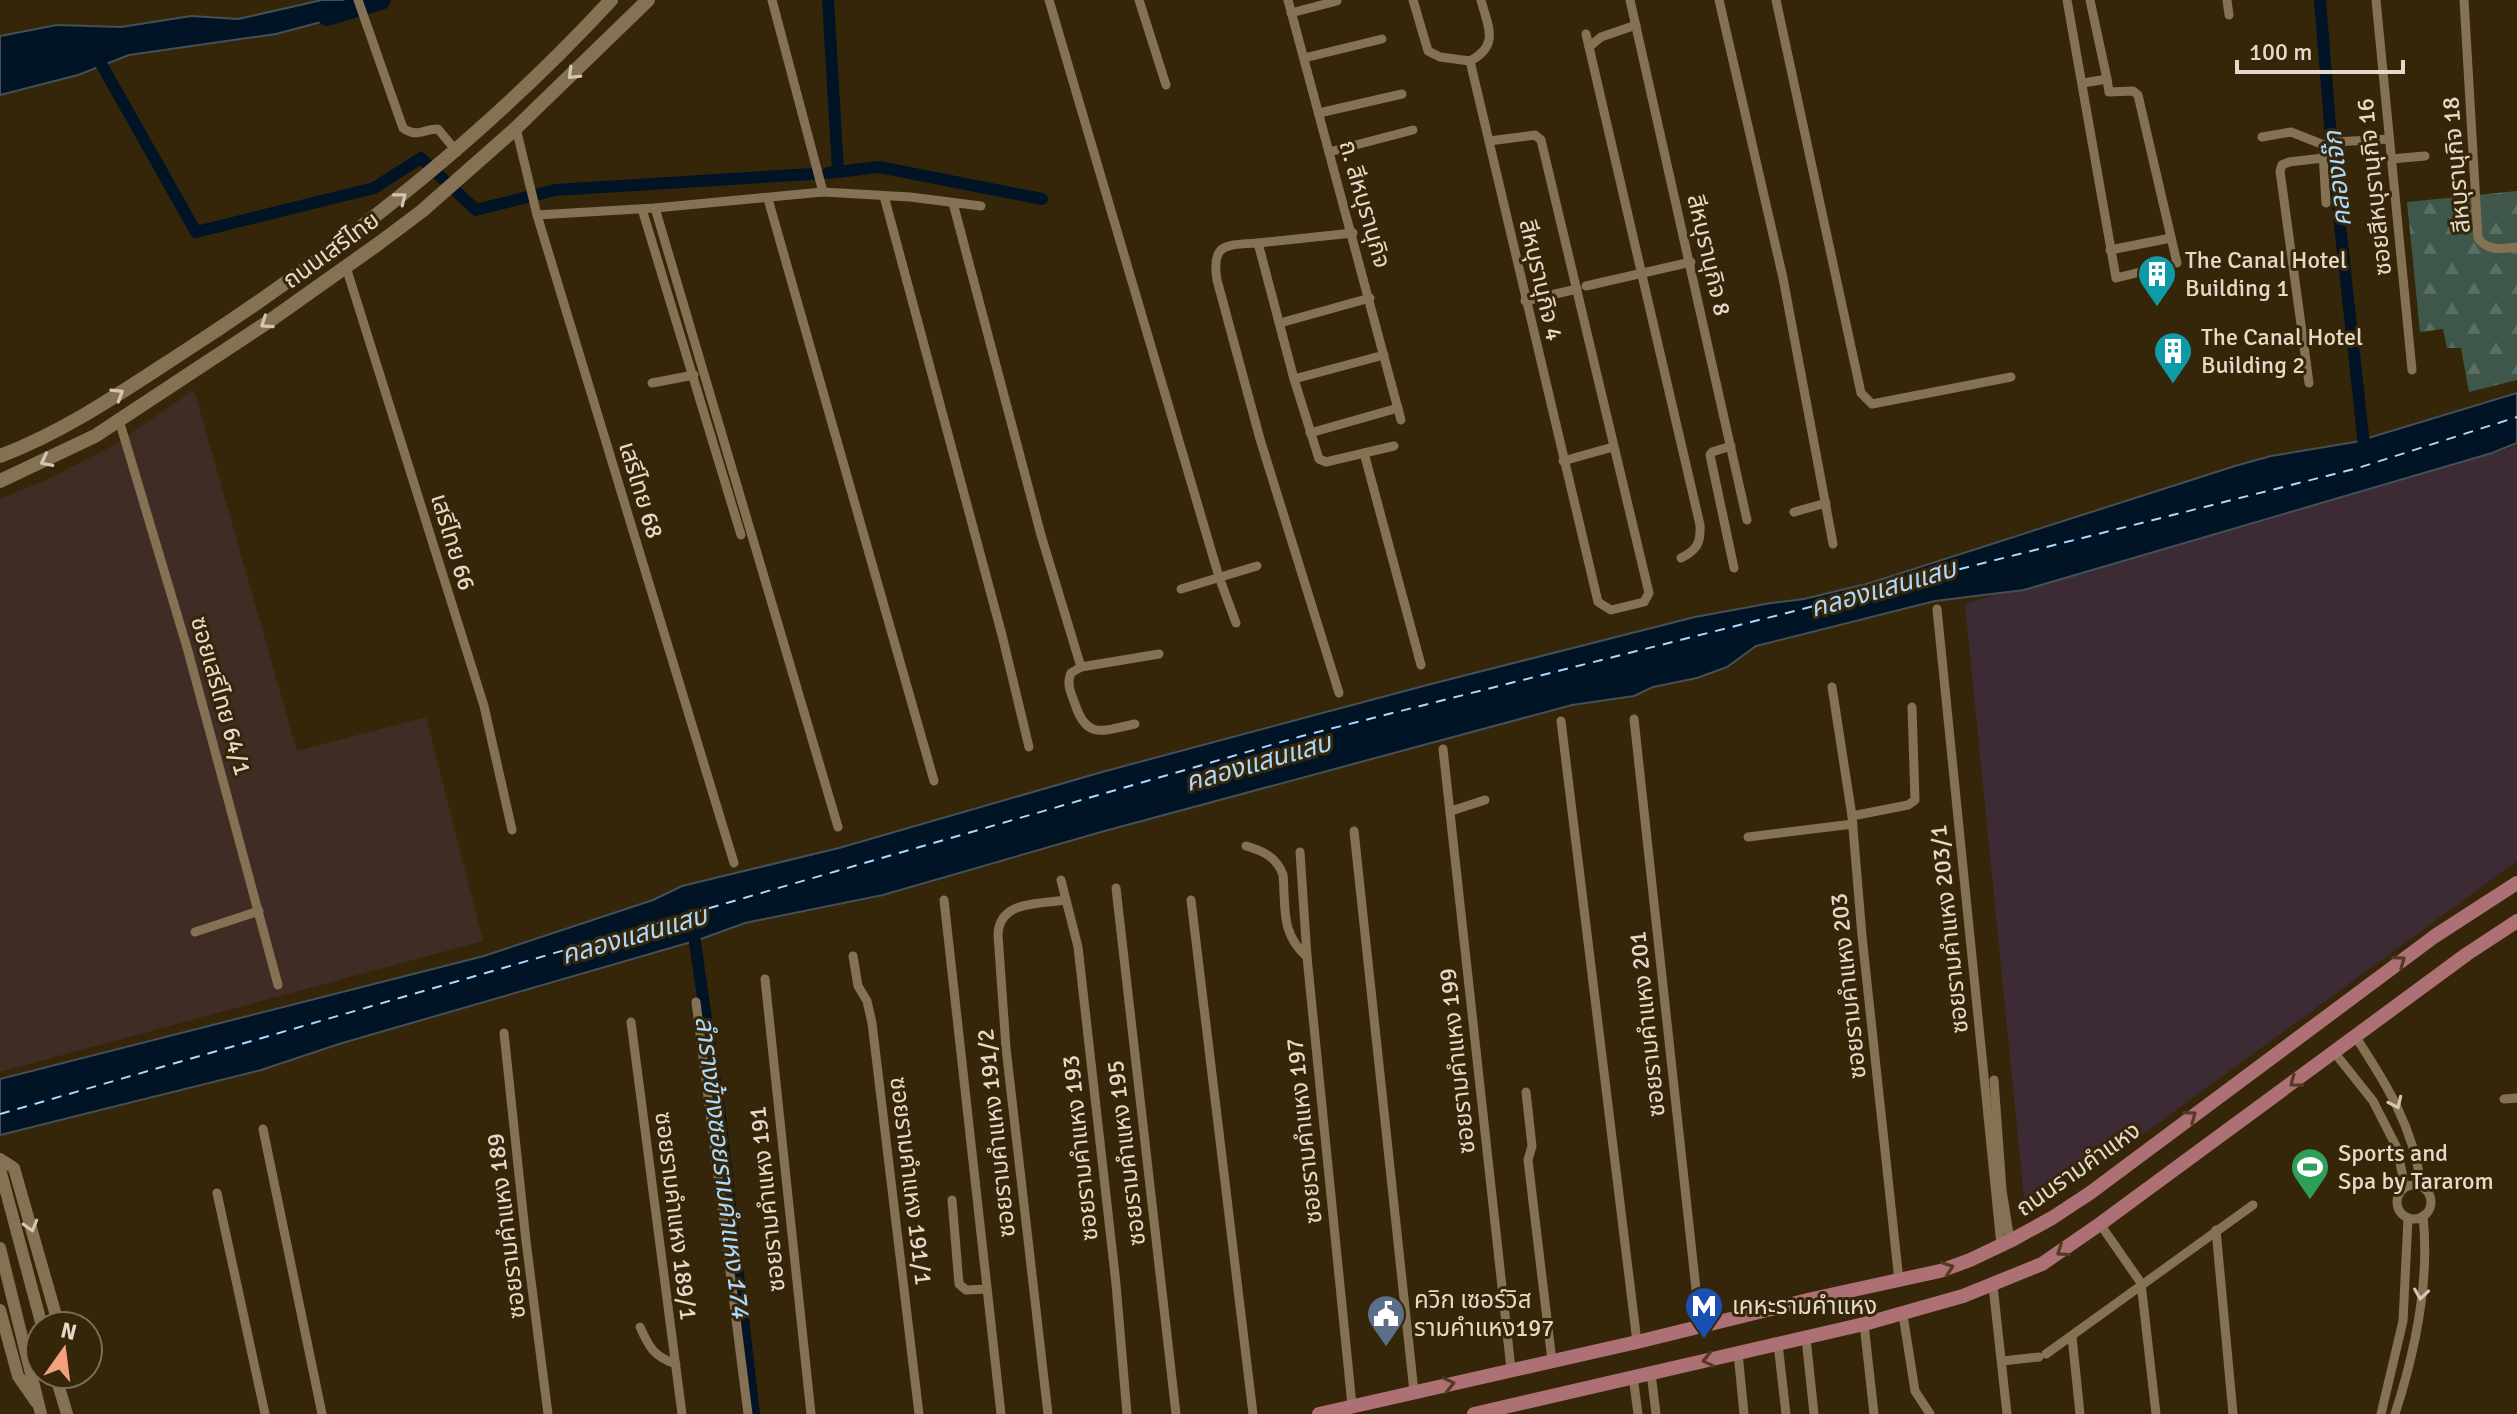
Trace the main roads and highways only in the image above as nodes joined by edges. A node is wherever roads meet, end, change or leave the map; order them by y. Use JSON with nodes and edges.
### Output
{"nodes":[{"id":1,"x":611,"y":0,"type":"edge"},
{"id":2,"x":634,"y":0,"type":"edge"},
{"id":3,"x":648,"y":0,"type":"edge"},
{"id":4,"x":605,"y":42,"type":"junction"},
{"id":5,"x":0,"y":456,"type":"edge"},
{"id":6,"x":0,"y":481,"type":"edge"},
{"id":7,"x":2517,"y":883,"type":"edge"},
{"id":8,"x":2516,"y":924,"type":"edge"},
{"id":9,"x":1514,"y":1409,"type":"edge"},
{"id":10,"x":1319,"y":1414,"type":"edge"},
{"id":11,"x":1474,"y":1414,"type":"edge"}],
"edges":[{"from":5,"to":1,"type":"main road","name":"ถนนเสรีไทย","one_way":true},
{"from":2,"to":4,"type":"main road"},
{"from":3,"to":4,"type":"main road","name":"ถนนเสรีไทย"},
{"from":4,"to":6,"type":"main road","name":"ถนนเสรีไทย","one_way":true},
{"from":10,"to":7,"type":"main road","name":"ถนนรามคำแหง","one_way":true},
{"from":8,"to":9,"type":"main road","one_way":true},
{"from":9,"to":11,"type":"main road"}]}
